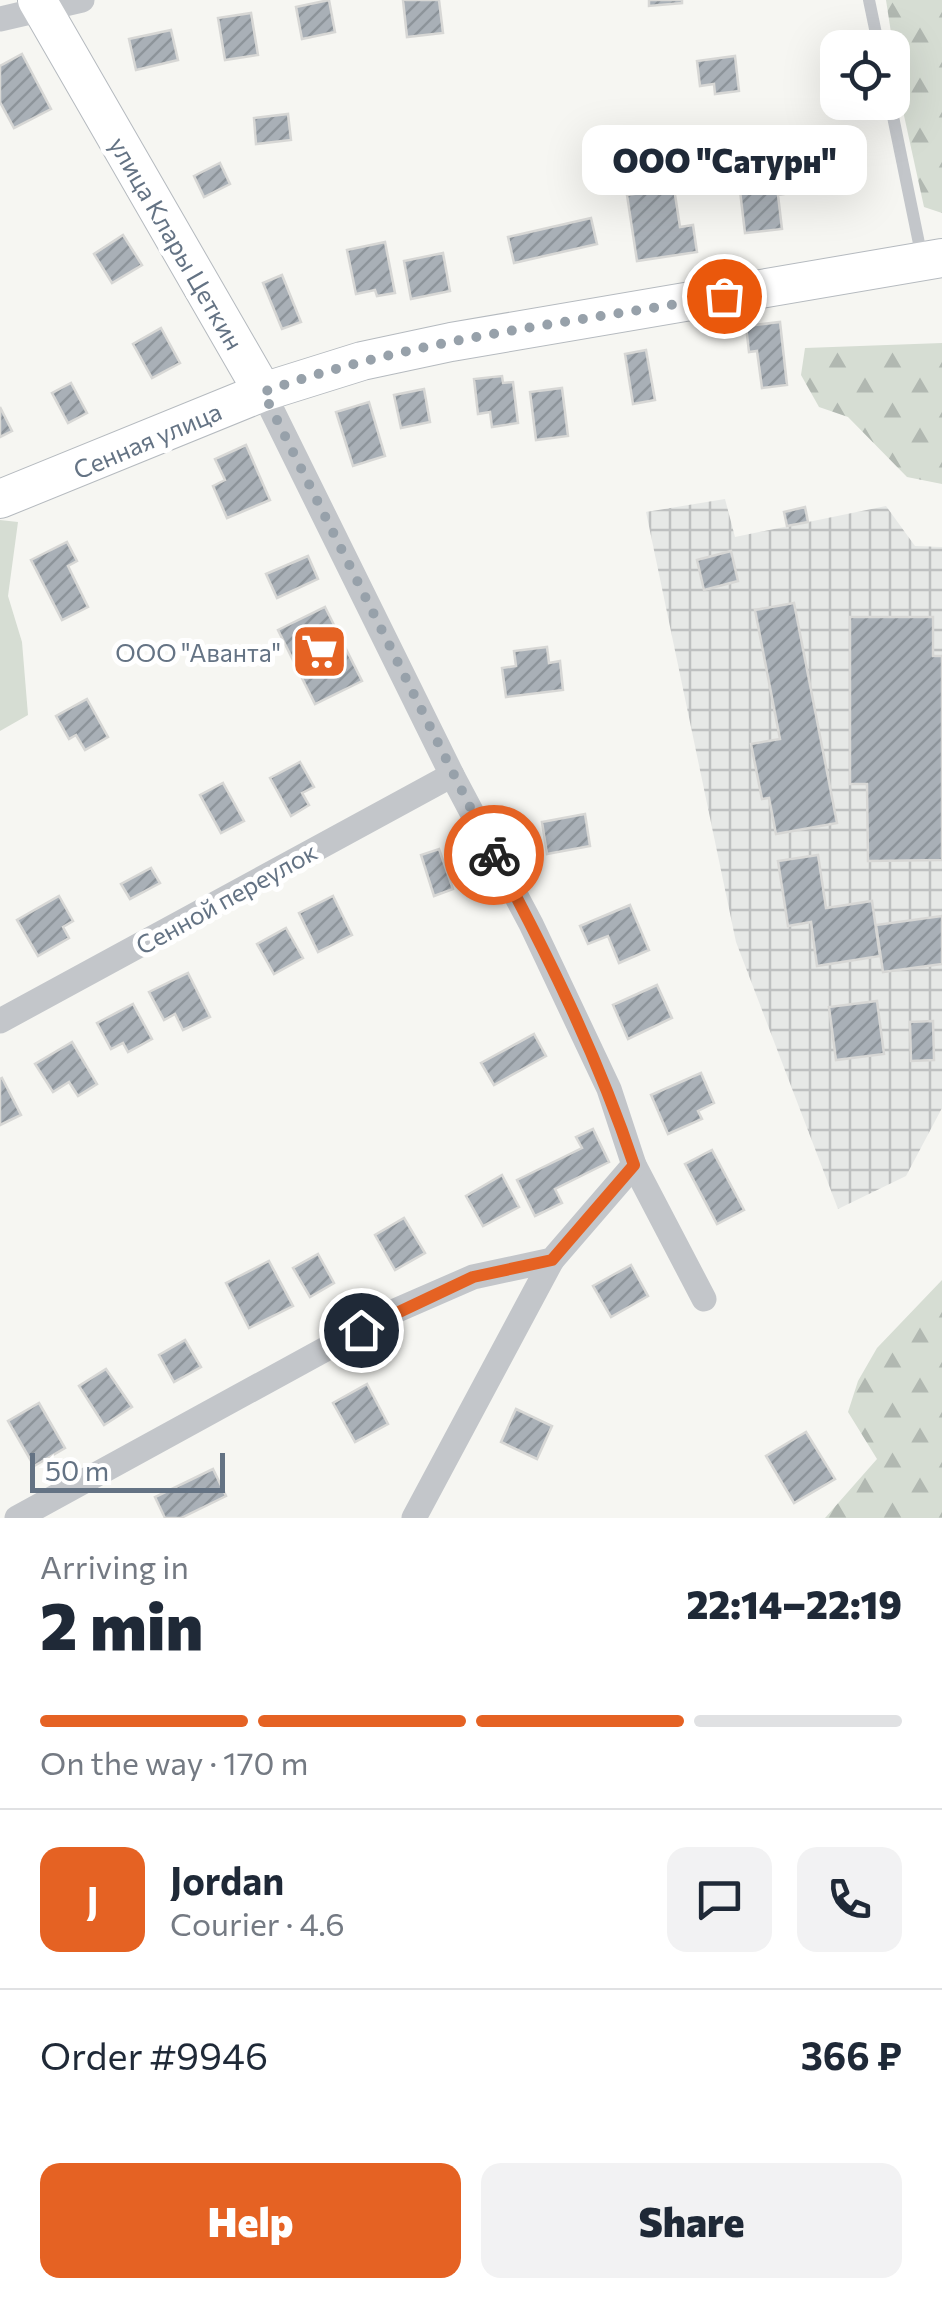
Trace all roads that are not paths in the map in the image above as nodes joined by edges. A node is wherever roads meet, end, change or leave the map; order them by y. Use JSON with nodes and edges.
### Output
{"nodes":[{"id":1,"x":82,"y":0,"type":"edge"},
{"id":2,"x":868,"y":0,"type":"edge"},
{"id":3,"x":40,"y":4,"type":"edge"},
{"id":4,"x":0,"y":19,"type":"edge"},
{"id":5,"x":874,"y":30,"type":"edge"},
{"id":6,"x":895,"y":120,"type":"edge"},
{"id":7,"x":932,"y":259,"type":"edge"},
{"id":8,"x":263,"y":392,"type":"junction"},
{"id":9,"x":0,"y":499,"type":"edge"},
{"id":10,"x":452,"y":775,"type":"junction"},
{"id":11,"x":0,"y":1021,"type":"edge"},
{"id":12,"x":634,"y":1165,"type":"junction"},
{"id":13,"x":552,"y":1260,"type":"junction"},
{"id":14,"x":704,"y":1298,"type":"dead end"},
{"id":15,"x":17,"y":1518,"type":"edge"},
{"id":16,"x":414,"y":1518,"type":"edge"}],
"edges":[{"from":1,"to":3,"type":"street"},
{"from":2,"to":5,"type":"lane"},
{"from":3,"to":4,"type":"street"},
{"from":3,"to":8,"type":"street","name":"улица Клары Цеткин"},
{"from":6,"to":7,"type":"lane"},
{"from":7,"to":8,"type":"street","name":"Сенная улица"},
{"from":8,"to":9,"type":"street","name":"Сенная улица"},
{"from":8,"to":10,"type":"street","name":"улица Клары Цеткин"},
{"from":10,"to":11,"type":"street","name":"Сенной переулок"},
{"from":10,"to":12,"type":"street","name":"улица Клары Цеткин"},
{"from":12,"to":13,"type":"street"},
{"from":12,"to":14,"type":"street","name":"улица Клары Цеткин"},
{"from":13,"to":15,"type":"street"},
{"from":13,"to":16,"type":"street"}]}
